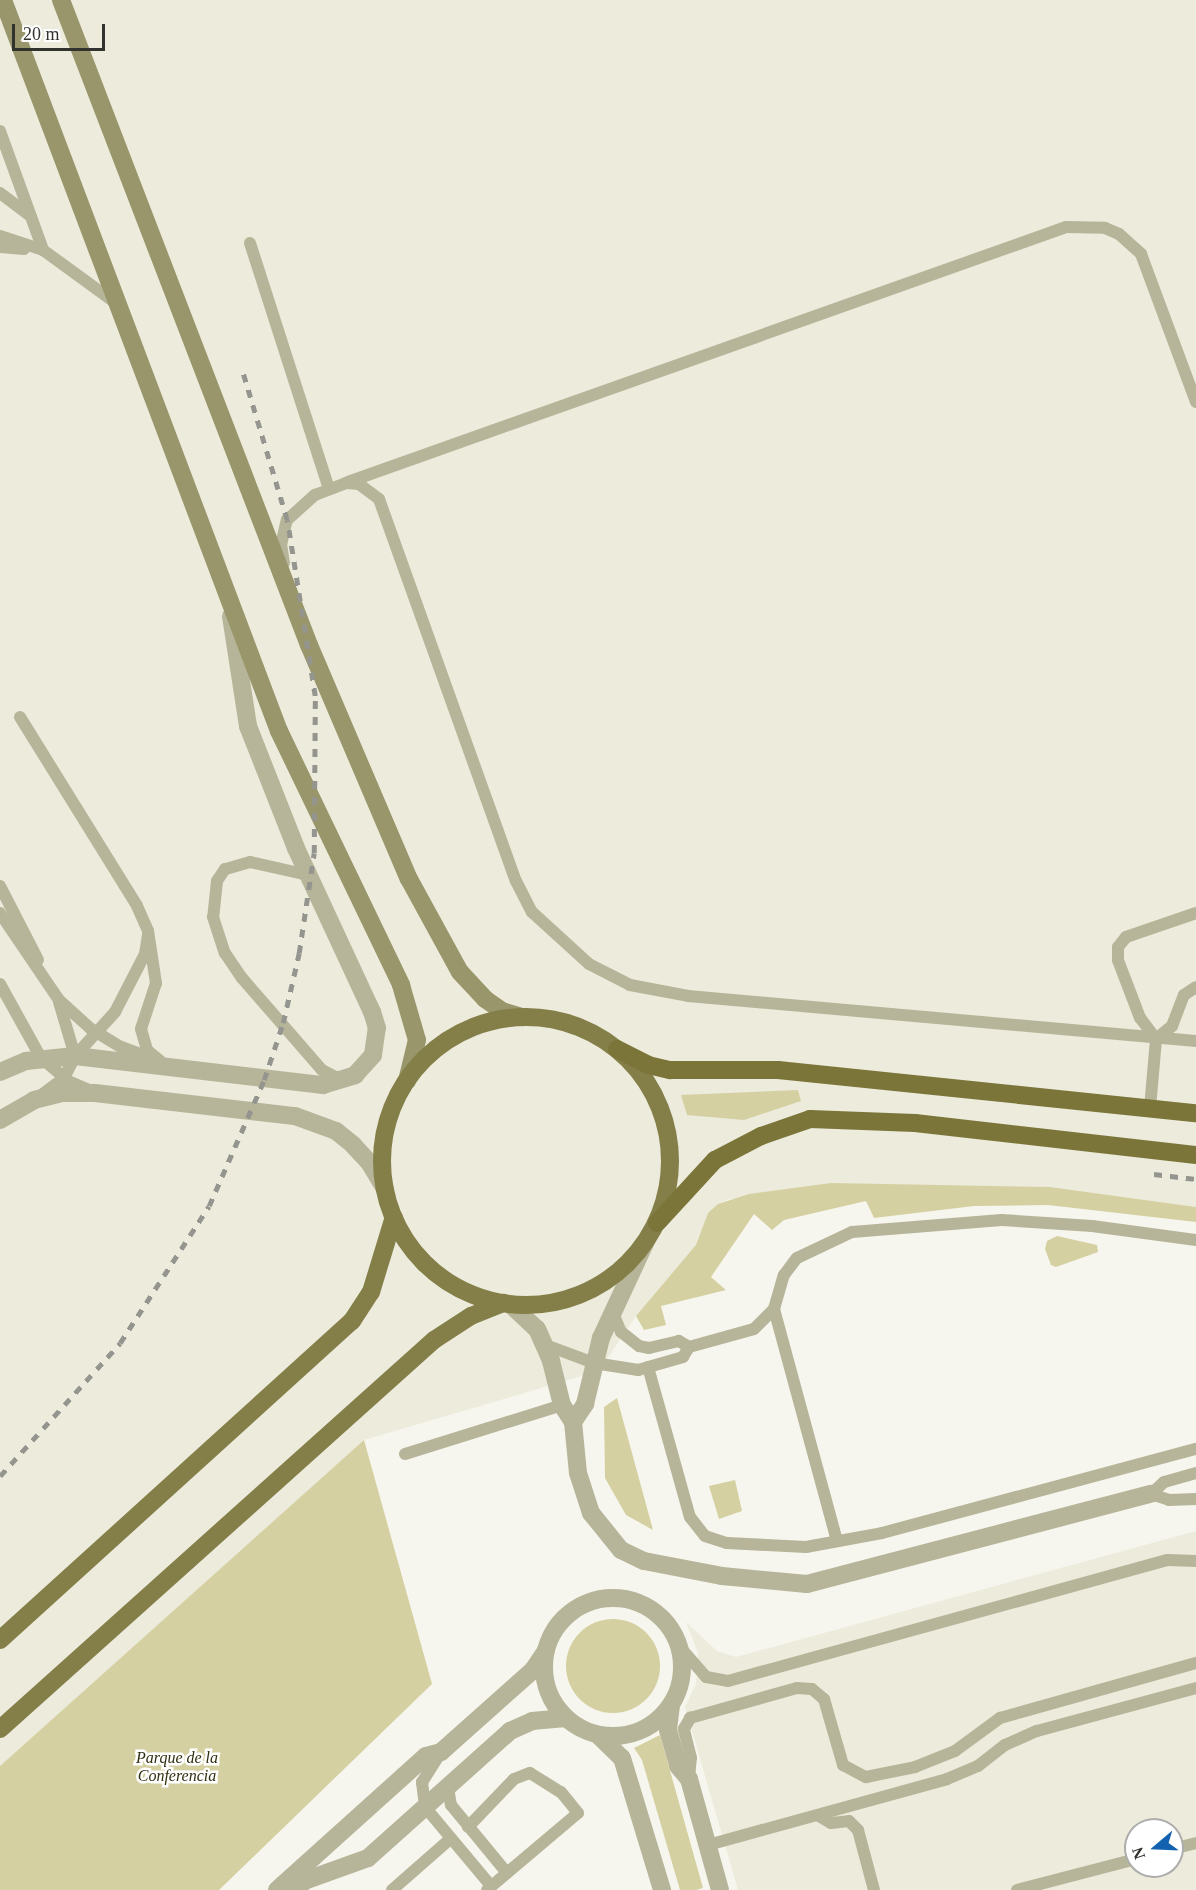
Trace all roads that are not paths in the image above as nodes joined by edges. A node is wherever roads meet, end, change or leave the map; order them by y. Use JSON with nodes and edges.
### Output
{"nodes":[{"id":1,"x":3,"y":0,"type":"edge"},
{"id":2,"x":62,"y":0,"type":"edge"},
{"id":3,"x":0,"y":131,"type":"edge"},
{"id":4,"x":0,"y":193,"type":"edge"},
{"id":5,"x":31,"y":217,"type":"junction"},
{"id":6,"x":0,"y":236,"type":"edge"},
{"id":7,"x":250,"y":243,"type":"dead end"},
{"id":8,"x":0,"y":247,"type":"edge"},
{"id":9,"x":43,"y":250,"type":"junction"},
{"id":10,"x":119,"y":306,"type":"junction"},
{"id":11,"x":1196,"y":402,"type":"edge"},
{"id":12,"x":346,"y":483,"type":"junction"},
{"id":13,"x":329,"y":489,"type":"junction"},
{"id":14,"x":227,"y":589,"type":"junction"},
{"id":15,"x":290,"y":597,"type":"junction"},
{"id":16,"x":20,"y":717,"type":"dead end"},
{"id":17,"x":308,"y":875,"type":"junction"},
{"id":18,"x":0,"y":886,"type":"edge"},
{"id":19,"x":0,"y":913,"type":"edge"},
{"id":20,"x":1196,"y":913,"type":"edge"},
{"id":21,"x":148,"y":931,"type":"junction"},
{"id":22,"x":0,"y":984,"type":"edge"},
{"id":23,"x":1196,"y":987,"type":"edge"},
{"id":24,"x":59,"y":1000,"type":"junction"},
{"id":25,"x":522,"y":1017,"type":"junction"},
{"id":26,"x":99,"y":1034,"type":"junction"},
{"id":27,"x":1156,"y":1039,"type":"junction"},
{"id":28,"x":1196,"y":1041,"type":"edge"},
{"id":29,"x":617,"y":1049,"type":"junction"},
{"id":30,"x":75,"y":1056,"type":"junction"},
{"id":31,"x":41,"y":1058,"type":"junction"},
{"id":32,"x":160,"y":1061,"type":"junction"},
{"id":33,"x":183,"y":1070,"type":"junction"},
{"id":34,"x":0,"y":1072,"type":"edge"},
{"id":35,"x":64,"y":1078,"type":"junction"},
{"id":36,"x":343,"y":1080,"type":"junction"},
{"id":37,"x":407,"y":1081,"type":"junction"},
{"id":38,"x":96,"y":1093,"type":"junction"},
{"id":39,"x":34,"y":1100,"type":"junction"},
{"id":40,"x":1150,"y":1107,"type":"junction"},
{"id":41,"x":1196,"y":1113,"type":"edge"},
{"id":42,"x":0,"y":1120,"type":"edge"},
{"id":43,"x":1196,"y":1155,"type":"edge"},
{"id":44,"x":385,"y":1189,"type":"junction"},
{"id":45,"x":394,"y":1217,"type":"junction"},
{"id":46,"x":657,"y":1222,"type":"junction"},
{"id":47,"x":1196,"y":1240,"type":"edge"},
{"id":48,"x":645,"y":1243,"type":"junction"},
{"id":49,"x":507,"y":1304,"type":"junction"},
{"id":50,"x":774,"y":1309,"type":"junction"},
{"id":51,"x":613,"y":1313,"type":"junction"},
{"id":52,"x":543,"y":1344,"type":"junction"},
{"id":53,"x":689,"y":1347,"type":"junction"},
{"id":54,"x":594,"y":1363,"type":"junction"},
{"id":55,"x":648,"y":1367,"type":"junction"},
{"id":56,"x":562,"y":1405,"type":"junction"},
{"id":57,"x":573,"y":1422,"type":"junction"},
{"id":58,"x":1196,"y":1449,"type":"edge"},
{"id":59,"x":405,"y":1454,"type":"dead end"},
{"id":60,"x":1196,"y":1473,"type":"edge"},
{"id":61,"x":1151,"y":1494,"type":"junction"},
{"id":62,"x":1196,"y":1499,"type":"edge"},
{"id":63,"x":837,"y":1541,"type":"junction"},
{"id":64,"x":1196,"y":1561,"type":"edge"},
{"id":65,"x":0,"y":1640,"type":"edge"},
{"id":66,"x":679,"y":1646,"type":"junction"},
{"id":67,"x":545,"y":1652,"type":"junction"},
{"id":68,"x":1196,"y":1664,"type":"edge"},
{"id":69,"x":1196,"y":1688,"type":"edge"},
{"id":70,"x":671,"y":1705,"type":"junction"},
{"id":71,"x":566,"y":1718,"type":"junction"},
{"id":72,"x":0,"y":1729,"type":"edge"},
{"id":73,"x":598,"y":1735,"type":"junction"},
{"id":74,"x":441,"y":1752,"type":"junction"},
{"id":75,"x":689,"y":1779,"type":"junction"},
{"id":76,"x":448,"y":1786,"type":"junction"},
{"id":77,"x":425,"y":1807,"type":"junction"},
{"id":78,"x":819,"y":1816,"type":"junction"},
{"id":79,"x":468,"y":1827,"type":"junction"},
{"id":80,"x":450,"y":1839,"type":"junction"},
{"id":81,"x":708,"y":1845,"type":"junction"},
{"id":82,"x":1124,"y":1862,"type":"edge"},
{"id":83,"x":507,"y":1873,"type":"junction"},
{"id":84,"x":489,"y":1888,"type":"edge"},
{"id":85,"x":276,"y":1890,"type":"edge"},
{"id":86,"x":296,"y":1890,"type":"edge"},
{"id":87,"x":392,"y":1890,"type":"edge"},
{"id":88,"x":663,"y":1890,"type":"edge"},
{"id":89,"x":720,"y":1890,"type":"edge"},
{"id":90,"x":874,"y":1890,"type":"edge"},
{"id":91,"x":1017,"y":1890,"type":"edge"}],
"edges":[{"from":1,"to":10,"type":"main road"},
{"from":2,"to":15,"type":"main road"},
{"from":3,"to":5,"type":"lane"},
{"from":4,"to":5,"type":"lane"},
{"from":5,"to":9,"type":"lane"},
{"from":6,"to":9,"type":"lane"},
{"from":7,"to":13,"type":"lane"},
{"from":8,"to":9,"type":"lane"},
{"from":9,"to":10,"type":"lane"},
{"from":10,"to":14,"type":"main road"},
{"from":11,"to":12,"type":"lane"},
{"from":12,"to":13,"type":"lane"},
{"from":12,"to":27,"type":"lane"},
{"from":13,"to":15,"type":"lane"},
{"from":14,"to":17,"type":"street"},
{"from":14,"to":37,"type":"main road"},
{"from":15,"to":25,"type":"main road"},
{"from":16,"to":21,"type":"lane"},
{"from":17,"to":36,"type":"street"},
{"from":17,"to":36,"type":"lane"},
{"from":18,"to":24,"type":"lane"},
{"from":19,"to":24,"type":"lane"},
{"from":20,"to":27,"type":"lane"},
{"from":21,"to":26,"type":"lane"},
{"from":21,"to":32,"type":"lane"},
{"from":22,"to":31,"type":"lane"},
{"from":23,"to":27,"type":"lane"},
{"from":24,"to":26,"type":"lane"},
{"from":24,"to":30,"type":"lane"},
{"from":25,"to":29,"type":"main road"},
{"from":25,"to":37,"type":"main road"},
{"from":26,"to":30,"type":"lane"},
{"from":26,"to":32,"type":"lane"},
{"from":27,"to":28,"type":"lane"},
{"from":27,"to":40,"type":"lane"},
{"from":29,"to":40,"type":"highway"},
{"from":29,"to":46,"type":"main road"},
{"from":30,"to":31,"type":"street"},
{"from":30,"to":33,"type":"street"},
{"from":30,"to":35,"type":"lane"},
{"from":31,"to":34,"type":"street"},
{"from":31,"to":35,"type":"lane"},
{"from":32,"to":33,"type":"lane"},
{"from":33,"to":36,"type":"street"},
{"from":35,"to":38,"type":"lane"},
{"from":35,"to":39,"type":"lane"},
{"from":37,"to":44,"type":"main road"},
{"from":38,"to":39,"type":"street"},
{"from":38,"to":44,"type":"street"},
{"from":39,"to":42,"type":"street"},
{"from":40,"to":41,"type":"highway"},
{"from":43,"to":46,"type":"highway"},
{"from":44,"to":45,"type":"main road"},
{"from":45,"to":49,"type":"main road"},
{"from":45,"to":65,"type":"main road"},
{"from":46,"to":48,"type":"main road"},
{"from":47,"to":50,"type":"lane"},
{"from":48,"to":49,"type":"main road"},
{"from":48,"to":51,"type":"street"},
{"from":49,"to":52,"type":"street"},
{"from":49,"to":72,"type":"main road"},
{"from":50,"to":53,"type":"lane"},
{"from":50,"to":63,"type":"lane"},
{"from":51,"to":53,"type":"lane"},
{"from":51,"to":54,"type":"street"},
{"from":52,"to":54,"type":"lane"},
{"from":52,"to":56,"type":"street"},
{"from":53,"to":55,"type":"lane"},
{"from":54,"to":55,"type":"lane"},
{"from":54,"to":57,"type":"street"},
{"from":55,"to":63,"type":"lane"},
{"from":56,"to":57,"type":"street"},
{"from":56,"to":59,"type":"lane"},
{"from":57,"to":61,"type":"street"},
{"from":58,"to":63,"type":"lane"},
{"from":60,"to":61,"type":"lane"},
{"from":61,"to":62,"type":"lane"},
{"from":64,"to":66,"type":"lane"},
{"from":66,"to":67,"type":"street"},
{"from":66,"to":70,"type":"street"},
{"from":67,"to":71,"type":"street"},
{"from":67,"to":74,"type":"street"},
{"from":68,"to":75,"type":"lane"},
{"from":69,"to":78,"type":"lane"},
{"from":70,"to":73,"type":"street"},
{"from":70,"to":75,"type":"street"},
{"from":71,"to":73,"type":"street"},
{"from":71,"to":76,"type":"street"},
{"from":73,"to":88,"type":"street"},
{"from":74,"to":77,"type":"lane"},
{"from":74,"to":85,"type":"street"},
{"from":75,"to":81,"type":"street"},
{"from":76,"to":77,"type":"street"},
{"from":76,"to":79,"type":"lane"},
{"from":77,"to":80,"type":"lane"},
{"from":77,"to":86,"type":"street"},
{"from":78,"to":81,"type":"lane"},
{"from":78,"to":90,"type":"lane"},
{"from":79,"to":83,"type":"lane"},
{"from":79,"to":83,"type":"lane"},
{"from":80,"to":84,"type":"lane"},
{"from":80,"to":87,"type":"lane"},
{"from":81,"to":89,"type":"street"},
{"from":82,"to":91,"type":"lane"},
{"from":83,"to":84,"type":"lane"}]}
